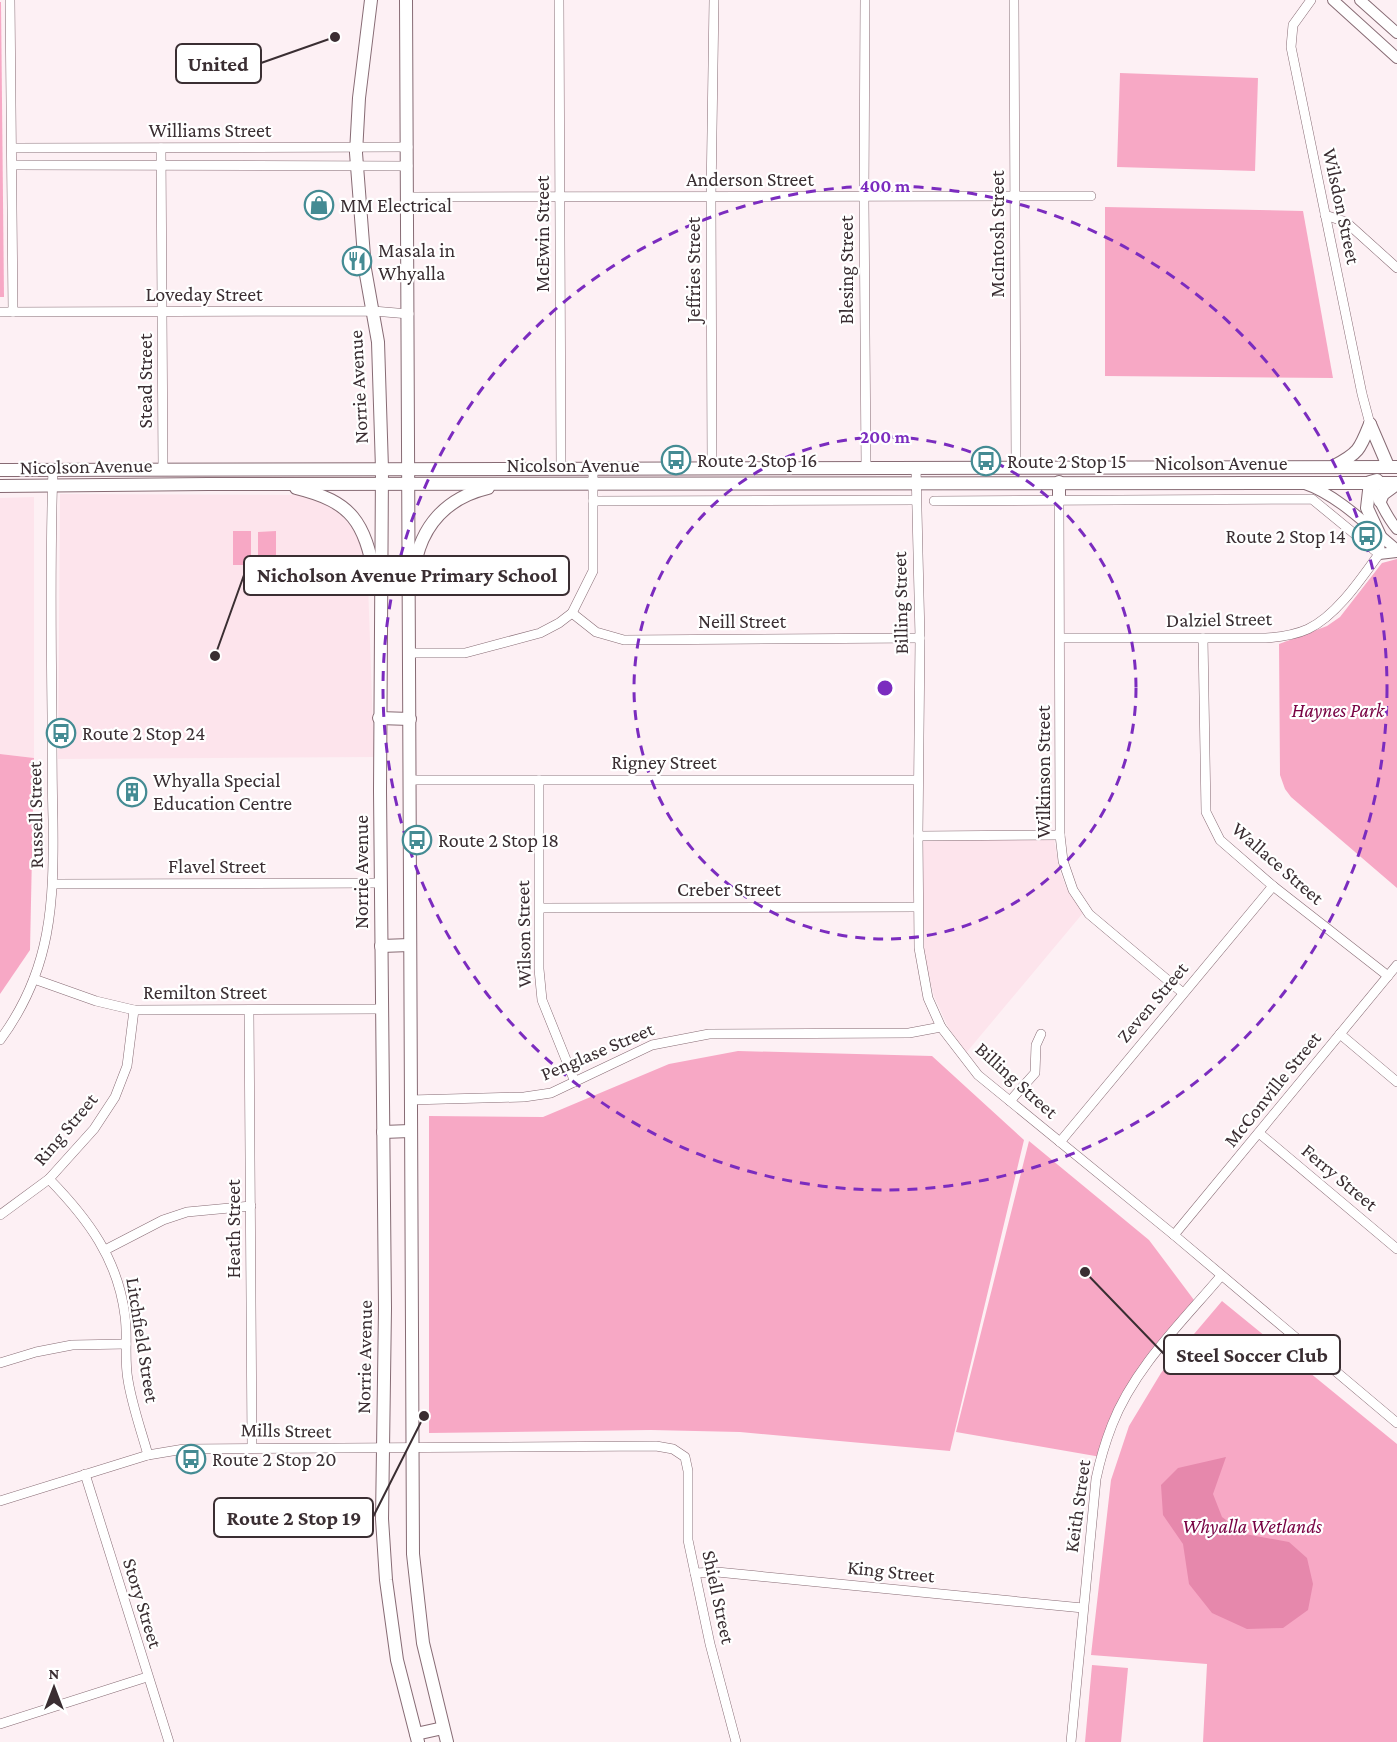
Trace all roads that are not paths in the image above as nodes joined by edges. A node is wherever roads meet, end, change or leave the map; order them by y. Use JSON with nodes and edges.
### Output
{"nodes":[{"id":1,"x":10,"y":0,"type":"edge"},
{"id":2,"x":371,"y":0,"type":"edge"},
{"id":3,"x":406,"y":0,"type":"edge"},
{"id":4,"x":559,"y":0,"type":"edge"},
{"id":5,"x":714,"y":0,"type":"edge"},
{"id":6,"x":865,"y":0,"type":"edge"},
{"id":7,"x":1014,"y":0,"type":"edge"},
{"id":8,"x":1311,"y":0,"type":"edge"},
{"id":9,"x":1333,"y":0,"type":"edge"},
{"id":10,"x":1360,"y":0,"type":"edge"},
{"id":11,"x":1397,"y":33,"type":"edge"},
{"id":12,"x":1397,"y":58,"type":"edge"},
{"id":13,"x":357,"y":147,"type":"junction"},
{"id":14,"x":408,"y":147,"type":"junction"},
{"id":15,"x":12,"y":148,"type":"junction"},
{"id":16,"x":160,"y":148,"type":"junction"},
{"id":17,"x":13,"y":165,"type":"junction"},
{"id":18,"x":161,"y":165,"type":"junction"},
{"id":19,"x":357,"y":165,"type":"junction"},
{"id":20,"x":408,"y":166,"type":"junction"},
{"id":21,"x":1015,"y":196,"type":"junction"},
{"id":22,"x":1091,"y":196,"type":"dead end"},
{"id":23,"x":408,"y":197,"type":"junction"},
{"id":24,"x":560,"y":197,"type":"junction"},
{"id":25,"x":711,"y":197,"type":"junction"},
{"id":26,"x":864,"y":197,"type":"junction"},
{"id":27,"x":1325,"y":215,"type":"junction"},
{"id":28,"x":1397,"y":268,"type":"edge"},
{"id":29,"x":373,"y":311,"type":"junction"},
{"id":30,"x":0,"y":312,"type":"edge"},
{"id":31,"x":13,"y":312,"type":"junction"},
{"id":32,"x":163,"y":312,"type":"junction"},
{"id":33,"x":409,"y":314,"type":"junction"},
{"id":34,"x":1370,"y":424,"type":"junction"},
{"id":35,"x":1016,"y":467,"type":"junction"},
{"id":36,"x":712,"y":468,"type":"junction"},
{"id":37,"x":866,"y":468,"type":"junction"},
{"id":38,"x":916,"y":468,"type":"junction"},
{"id":39,"x":1147,"y":468,"type":"junction"},
{"id":40,"x":1316,"y":468,"type":"junction"},
{"id":41,"x":1332,"y":468,"type":"junction"},
{"id":42,"x":1394,"y":468,"type":"edge"},
{"id":43,"x":163,"y":469,"type":"junction"},
{"id":44,"x":382,"y":469,"type":"junction"},
{"id":45,"x":408,"y":469,"type":"junction"},
{"id":46,"x":561,"y":469,"type":"junction"},
{"id":47,"x":593,"y":469,"type":"junction"},
{"id":48,"x":0,"y":470,"type":"edge"},
{"id":49,"x":53,"y":470,"type":"junction"},
{"id":50,"x":1059,"y":482,"type":"junction"},
{"id":51,"x":1147,"y":482,"type":"junction"},
{"id":52,"x":1299,"y":482,"type":"junction"},
{"id":53,"x":1370,"y":482,"type":"junction"},
{"id":54,"x":916,"y":483,"type":"junction"},
{"id":55,"x":381,"y":484,"type":"junction"},
{"id":56,"x":409,"y":484,"type":"junction"},
{"id":57,"x":507,"y":484,"type":"junction"},
{"id":58,"x":593,"y":484,"type":"junction"},
{"id":59,"x":1397,"y":484,"type":"edge"},
{"id":60,"x":280,"y":485,"type":"junction"},
{"id":61,"x":0,"y":486,"type":"edge"},
{"id":62,"x":52,"y":486,"type":"junction"},
{"id":63,"x":916,"y":500,"type":"junction"},
{"id":64,"x":1059,"y":500,"type":"junction"},
{"id":65,"x":593,"y":501,"type":"junction"},
{"id":66,"x":934,"y":501,"type":"dead end"},
{"id":67,"x":1380,"y":501,"type":"junction"},
{"id":68,"x":1397,"y":529,"type":"edge"},
{"id":69,"x":1380,"y":536,"type":"junction"},
{"id":70,"x":1397,"y":551,"type":"edge"},
{"id":71,"x":1379,"y":554,"type":"junction"},
{"id":72,"x":410,"y":598,"type":"junction"},
{"id":73,"x":380,"y":602,"type":"junction"},
{"id":74,"x":572,"y":613,"type":"junction"},
{"id":75,"x":920,"y":638,"type":"junction"},
{"id":76,"x":1060,"y":638,"type":"junction"},
{"id":77,"x":1203,"y":638,"type":"junction"},
{"id":78,"x":410,"y":653,"type":"junction"},
{"id":79,"x":379,"y":718,"type":"junction"},
{"id":80,"x":410,"y":719,"type":"junction"},
{"id":81,"x":410,"y":780,"type":"junction"},
{"id":82,"x":539,"y":780,"type":"junction"},
{"id":83,"x":918,"y":780,"type":"junction"},
{"id":84,"x":1060,"y":835,"type":"junction"},
{"id":85,"x":918,"y":836,"type":"junction"},
{"id":86,"x":380,"y":883,"type":"junction"},
{"id":87,"x":54,"y":884,"type":"junction"},
{"id":88,"x":1273,"y":886,"type":"junction"},
{"id":89,"x":917,"y":907,"type":"junction"},
{"id":90,"x":540,"y":908,"type":"junction"},
{"id":91,"x":410,"y":945,"type":"junction"},
{"id":92,"x":381,"y":946,"type":"junction"},
{"id":93,"x":1397,"y":965,"type":"edge"},
{"id":94,"x":1388,"y":976,"type":"junction"},
{"id":95,"x":34,"y":979,"type":"junction"},
{"id":96,"x":1183,"y":993,"type":"junction"},
{"id":97,"x":382,"y":1009,"type":"junction"},
{"id":98,"x":134,"y":1010,"type":"junction"},
{"id":99,"x":249,"y":1011,"type":"junction"},
{"id":100,"x":941,"y":1027,"type":"junction"},
{"id":101,"x":1041,"y":1034,"type":"dead end"},
{"id":102,"x":1340,"y":1035,"type":"junction"},
{"id":103,"x":0,"y":1040,"type":"edge"},
{"id":104,"x":575,"y":1082,"type":"junction"},
{"id":105,"x":1397,"y":1082,"type":"edge"},
{"id":106,"x":410,"y":1100,"type":"junction"},
{"id":107,"x":1010,"y":1101,"type":"junction"},
{"id":108,"x":410,"y":1131,"type":"junction"},
{"id":109,"x":383,"y":1132,"type":"junction"},
{"id":110,"x":1259,"y":1133,"type":"junction"},
{"id":111,"x":1060,"y":1142,"type":"junction"},
{"id":112,"x":49,"y":1179,"type":"junction"},
{"id":113,"x":251,"y":1206,"type":"junction"},
{"id":114,"x":0,"y":1215,"type":"edge"},
{"id":115,"x":1174,"y":1235,"type":"junction"},
{"id":116,"x":1397,"y":1249,"type":"edge"},
{"id":117,"x":105,"y":1250,"type":"junction"},
{"id":118,"x":1221,"y":1276,"type":"junction"},
{"id":119,"x":126,"y":1344,"type":"junction"},
{"id":120,"x":0,"y":1363,"type":"edge"},
{"id":121,"x":1397,"y":1423,"type":"edge"},
{"id":122,"x":252,"y":1447,"type":"junction"},
{"id":123,"x":382,"y":1449,"type":"junction"},
{"id":124,"x":412,"y":1449,"type":"junction"},
{"id":125,"x":147,"y":1455,"type":"junction"},
{"id":126,"x":685,"y":1457,"type":"joint"},
{"id":127,"x":85,"y":1474,"type":"junction"},
{"id":128,"x":0,"y":1501,"type":"edge"},
{"id":129,"x":695,"y":1573,"type":"junction"},
{"id":130,"x":1083,"y":1608,"type":"junction"},
{"id":131,"x":147,"y":1677,"type":"junction"},
{"id":132,"x":0,"y":1724,"type":"edge"},
{"id":133,"x":443,"y":1728,"type":"junction"},
{"id":134,"x":417,"y":1738,"type":"edge"},
{"id":135,"x":169,"y":1742,"type":"edge"},
{"id":136,"x":447,"y":1742,"type":"edge"},
{"id":137,"x":736,"y":1742,"type":"edge"},
{"id":138,"x":1071,"y":1742,"type":"edge"}],
"edges":[{"from":1,"to":15,"type":"street"},
{"from":2,"to":13,"type":"main road","name":"Norrie Avenue"},
{"from":3,"to":14,"type":"main road"},
{"from":4,"to":24,"type":"street","name":"McEwin Street"},
{"from":5,"to":25,"type":"street","name":"Jeffries Street"},
{"from":6,"to":26,"type":"street","name":"Blesing Street"},
{"from":7,"to":21,"type":"street","name":"McIntosh Street"},
{"from":8,"to":27,"type":"street","name":"Wilsdon Street"},
{"from":9,"to":12,"type":"street"},
{"from":10,"to":11,"type":"street"},
{"from":13,"to":14,"type":"street","name":"Williams Street"},
{"from":13,"to":16,"type":"street","name":"Williams Street"},
{"from":13,"to":19,"type":"main road","name":"Norrie Avenue"},
{"from":14,"to":20,"type":"main road"},
{"from":15,"to":16,"type":"street","name":"Williams Street"},
{"from":15,"to":17,"type":"street"},
{"from":16,"to":18,"type":"street","name":"Stead Street"},
{"from":17,"to":18,"type":"street","name":"Williams Street"},
{"from":17,"to":31,"type":"street"},
{"from":18,"to":19,"type":"street","name":"Williams Street"},
{"from":18,"to":32,"type":"street","name":"Stead Street"},
{"from":19,"to":20,"type":"street","name":"Williams Street"},
{"from":19,"to":29,"type":"main road","name":"Norrie Avenue"},
{"from":20,"to":23,"type":"main road"},
{"from":21,"to":22,"type":"street","name":"Anderson Street"},
{"from":21,"to":26,"type":"street","name":"Anderson Street"},
{"from":21,"to":35,"type":"street","name":"McIntosh Street"},
{"from":23,"to":24,"type":"street","name":"Anderson Street"},
{"from":23,"to":33,"type":"main road"},
{"from":24,"to":25,"type":"street","name":"Anderson Street"},
{"from":24,"to":46,"type":"street","name":"McEwin Street"},
{"from":25,"to":26,"type":"street","name":"Anderson Street"},
{"from":25,"to":36,"type":"street","name":"Jeffries Street"},
{"from":26,"to":37,"type":"street","name":"Blesing Street"},
{"from":27,"to":28,"type":"street"},
{"from":27,"to":34,"type":"street","name":"Wilsdon Street"},
{"from":29,"to":32,"type":"street","name":"Loveday Street"},
{"from":29,"to":33,"type":"street","name":"Loveday Street"},
{"from":29,"to":44,"type":"main road","name":"Norrie Avenue"},
{"from":30,"to":31,"type":"street","name":"Loveday Street"},
{"from":31,"to":32,"type":"street","name":"Loveday Street"},
{"from":32,"to":43,"type":"street","name":"Stead Street"},
{"from":33,"to":45,"type":"main road"},
{"from":34,"to":41,"type":"main road"},
{"from":34,"to":42,"type":"main road"},
{"from":35,"to":38,"type":"main road","name":"Nicolson Avenue"},
{"from":35,"to":39,"type":"main road","name":"Nicolson Avenue"},
{"from":36,"to":37,"type":"main road","name":"Nicolson Avenue"},
{"from":36,"to":47,"type":"main road","name":"Nicolson Avenue"},
{"from":37,"to":38,"type":"main road","name":"Nicolson Avenue"},
{"from":38,"to":54,"type":"street","name":"Billing Street"},
{"from":39,"to":40,"type":"main road","name":"Nicolson Avenue"},
{"from":39,"to":51,"type":"main road"},
{"from":40,"to":41,"type":"main road","name":"Nicolson Avenue"},
{"from":40,"to":53,"type":"main road"},
{"from":41,"to":42,"type":"main road","name":"Nicolson Avenue"},
{"from":42,"to":53,"type":"main road"},
{"from":43,"to":44,"type":"main road","name":"Nicolson Avenue"},
{"from":43,"to":49,"type":"main road","name":"Nicolson Avenue"},
{"from":44,"to":45,"type":"main road","name":"Nicolson Avenue"},
{"from":44,"to":55,"type":"main road","name":"Norrie Avenue"},
{"from":45,"to":46,"type":"main road","name":"Nicolson Avenue"},
{"from":45,"to":56,"type":"main road"},
{"from":46,"to":47,"type":"main road","name":"Nicolson Avenue"},
{"from":47,"to":58,"type":"street"},
{"from":48,"to":49,"type":"main road","name":"Nicolson Avenue"},
{"from":49,"to":62,"type":"street","name":"Russell Street"},
{"from":50,"to":51,"type":"main road","name":"Nicolson Avenue"},
{"from":50,"to":54,"type":"main road","name":"Nicolson Avenue"},
{"from":50,"to":64,"type":"main road"},
{"from":51,"to":52,"type":"main road","name":"Nicolson Avenue"},
{"from":52,"to":53,"type":"main road","name":"Nicolson Avenue"},
{"from":52,"to":69,"type":"street"},
{"from":53,"to":59,"type":"main road","name":"Nicolson Avenue"},
{"from":53,"to":67,"type":"street"},
{"from":53,"to":69,"type":"main road"},
{"from":54,"to":58,"type":"main road","name":"Nicolson Avenue"},
{"from":54,"to":63,"type":"street","name":"Billing Street"},
{"from":55,"to":56,"type":"main road","name":"Nicolson Avenue"},
{"from":55,"to":60,"type":"main road","name":"Nicolson Avenue"},
{"from":55,"to":73,"type":"main road","name":"Norrie Avenue"},
{"from":56,"to":57,"type":"main road","name":"Nicolson Avenue"},
{"from":56,"to":72,"type":"main road"},
{"from":57,"to":58,"type":"main road","name":"Nicolson Avenue"},
{"from":57,"to":72,"type":"main road"},
{"from":58,"to":65,"type":"street"},
{"from":59,"to":67,"type":"main road"},
{"from":60,"to":62,"type":"main road","name":"Nicolson Avenue"},
{"from":60,"to":73,"type":"main road"},
{"from":61,"to":62,"type":"main road","name":"Nicolson Avenue"},
{"from":62,"to":87,"type":"street","name":"Russell Street"},
{"from":63,"to":65,"type":"street","name":"Nicolson Avenue"},
{"from":63,"to":75,"type":"street","name":"Billing Street"},
{"from":64,"to":66,"type":"street","name":"Nicolson Avenue"},
{"from":64,"to":71,"type":"street","name":"Nicolson Avenue"},
{"from":64,"to":76,"type":"street","name":"Wilkinson Street"},
{"from":65,"to":74,"type":"street"},
{"from":67,"to":68,"type":"street"},
{"from":69,"to":70,"type":"street"},
{"from":69,"to":71,"type":"street"},
{"from":70,"to":71,"type":"street"},
{"from":71,"to":77,"type":"street","name":"Dalziel Street"},
{"from":72,"to":78,"type":"main road"},
{"from":73,"to":79,"type":"main road","name":"Norrie Avenue"},
{"from":74,"to":75,"type":"street","name":"Neill Street"},
{"from":74,"to":78,"type":"street"},
{"from":75,"to":83,"type":"street","name":"Billing Street"},
{"from":76,"to":77,"type":"street","name":"Dalziel Street"},
{"from":76,"to":84,"type":"street","name":"Wilkinson Street"},
{"from":77,"to":88,"type":"street","name":"Wallace Street"},
{"from":78,"to":80,"type":"main road"},
{"from":79,"to":80,"type":"main road"},
{"from":79,"to":86,"type":"main road","name":"Norrie Avenue"},
{"from":80,"to":81,"type":"main road"},
{"from":81,"to":82,"type":"street","name":"Rigney Street"},
{"from":81,"to":91,"type":"main road"},
{"from":82,"to":83,"type":"street","name":"Rigney Street"},
{"from":82,"to":90,"type":"street","name":"Wilson Street"},
{"from":83,"to":85,"type":"street","name":"Billing Street"},
{"from":84,"to":85,"type":"street"},
{"from":84,"to":96,"type":"street","name":"Wilkinson Street"},
{"from":85,"to":89,"type":"street","name":"Billing Street"},
{"from":86,"to":87,"type":"street","name":"Flavel Street"},
{"from":86,"to":92,"type":"main road","name":"Norrie Avenue"},
{"from":87,"to":95,"type":"street","name":"Russell Street"},
{"from":88,"to":94,"type":"street","name":"Wallace Street"},
{"from":88,"to":96,"type":"street","name":"Zeven Street"},
{"from":89,"to":90,"type":"street","name":"Creber Street"},
{"from":89,"to":100,"type":"street","name":"Billing Street"},
{"from":90,"to":104,"type":"street","name":"Wilson Street"},
{"from":91,"to":92,"type":"main road"},
{"from":91,"to":106,"type":"main road"},
{"from":92,"to":97,"type":"main road","name":"Norrie Avenue"},
{"from":93,"to":94,"type":"street","name":"McConville Street"},
{"from":94,"to":102,"type":"street","name":"McConville Street"},
{"from":95,"to":98,"type":"street","name":"Remilton Street"},
{"from":95,"to":103,"type":"street","name":"Russell Street"},
{"from":96,"to":111,"type":"street","name":"Zeven Street"},
{"from":97,"to":99,"type":"street","name":"Remilton Street"},
{"from":97,"to":109,"type":"main road","name":"Norrie Avenue"},
{"from":98,"to":99,"type":"street","name":"Remilton Street"},
{"from":98,"to":112,"type":"street","name":"Ring Street"},
{"from":99,"to":113,"type":"street","name":"Heath Street"},
{"from":100,"to":104,"type":"street","name":"Penglase Street"},
{"from":100,"to":107,"type":"street","name":"Billing Street"},
{"from":101,"to":107,"type":"street"},
{"from":102,"to":105,"type":"street"},
{"from":102,"to":110,"type":"street","name":"McConville Street"},
{"from":104,"to":106,"type":"street","name":"Penglase Street"},
{"from":106,"to":108,"type":"main road"},
{"from":107,"to":111,"type":"street","name":"Billing Street"},
{"from":108,"to":109,"type":"main road"},
{"from":108,"to":124,"type":"main road"},
{"from":109,"to":123,"type":"main road","name":"Norrie Avenue"},
{"from":110,"to":115,"type":"street","name":"McConville Street"},
{"from":110,"to":116,"type":"street","name":"Ferry Street"},
{"from":111,"to":115,"type":"street","name":"Billing Street"},
{"from":112,"to":114,"type":"street","name":"Ring Street"},
{"from":112,"to":117,"type":"street","name":"Litchfield Street"},
{"from":113,"to":117,"type":"street"},
{"from":113,"to":122,"type":"street","name":"Heath Street"},
{"from":115,"to":118,"type":"street","name":"Billing Street"},
{"from":117,"to":119,"type":"street","name":"Litchfield Street"},
{"from":118,"to":121,"type":"street","name":"Billing Street"},
{"from":118,"to":130,"type":"street","name":"Keith Street"},
{"from":119,"to":120,"type":"street"},
{"from":119,"to":125,"type":"street","name":"Litchfield Street"},
{"from":122,"to":123,"type":"street","name":"Mills Street"},
{"from":122,"to":125,"type":"street","name":"Mills Street"},
{"from":123,"to":124,"type":"street","name":"Mills Street"},
{"from":123,"to":134,"type":"main road","name":"Norrie Avenue"},
{"from":124,"to":126,"type":"street","name":"Mills Street"},
{"from":124,"to":133,"type":"main road"},
{"from":125,"to":127,"type":"street","name":"Mills Street"},
{"from":126,"to":129,"type":"street","name":"Shiell Street"},
{"from":127,"to":128,"type":"street","name":"Mills Street"},
{"from":127,"to":131,"type":"street","name":"Story Street"},
{"from":129,"to":130,"type":"street","name":"King Street"},
{"from":129,"to":137,"type":"street","name":"Shiell Street"},
{"from":130,"to":138,"type":"street","name":"Keith Street"},
{"from":131,"to":132,"type":"street"},
{"from":131,"to":135,"type":"street","name":"Story Street"},
{"from":133,"to":134,"type":"main road"},
{"from":133,"to":136,"type":"main road"}]}
